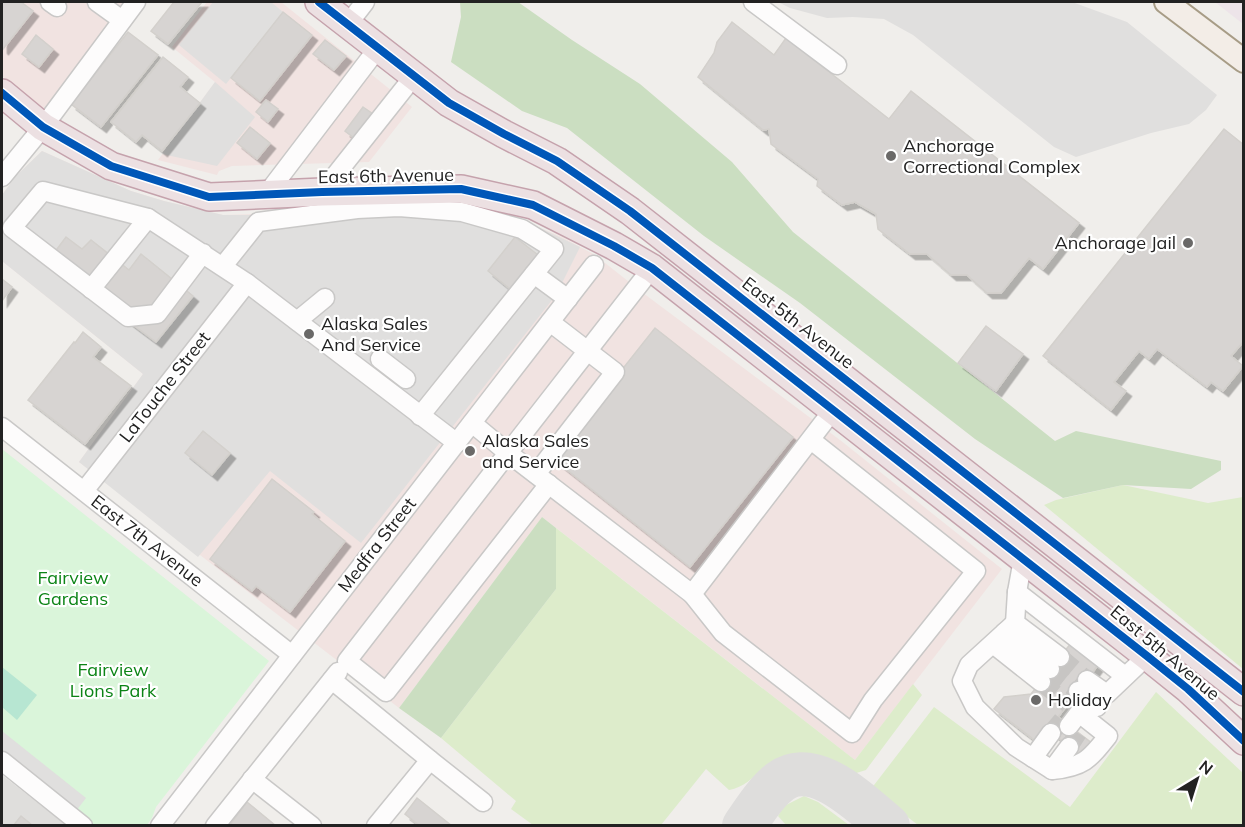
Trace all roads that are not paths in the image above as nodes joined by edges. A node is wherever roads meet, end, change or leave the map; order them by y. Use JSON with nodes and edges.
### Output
{"nodes":[{"id":1,"x":98,"y":2,"type":"edge"},
{"id":2,"x":136,"y":2,"type":"edge"},
{"id":3,"x":320,"y":2,"type":"edge"},
{"id":4,"x":365,"y":2,"type":"edge"},
{"id":5,"x":753,"y":2,"type":"edge"},
{"id":6,"x":1166,"y":2,"type":"edge"},
{"id":7,"x":122,"y":20,"type":"junction"},
{"id":8,"x":348,"y":24,"type":"junction"},
{"id":9,"x":378,"y":48,"type":"junction"},
{"id":10,"x":1244,"y":61,"type":"edge"},
{"id":11,"x":837,"y":65,"type":"dead end"},
{"id":12,"x":414,"y":76,"type":"junction"},
{"id":13,"x":2,"y":93,"type":"edge"},
{"id":14,"x":43,"y":127,"type":"junction"},
{"id":15,"x":2,"y":177,"type":"edge"},
{"id":16,"x":322,"y":192,"type":"junction"},
{"id":17,"x":266,"y":195,"type":"junction"},
{"id":18,"x":148,"y":218,"type":"junction"},
{"id":19,"x":203,"y":253,"type":"junction"},
{"id":20,"x":594,"y":265,"type":"dead end"},
{"id":21,"x":223,"y":266,"type":"junction"},
{"id":22,"x":652,"y":268,"type":"junction"},
{"id":23,"x":534,"y":274,"type":"junction"},
{"id":24,"x":247,"y":283,"type":"junction"},
{"id":25,"x":91,"y":289,"type":"junction"},
{"id":26,"x":325,"y":298,"type":"dead end"},
{"id":27,"x":568,"y":299,"type":"junction"},
{"id":28,"x":297,"y":321,"type":"junction"},
{"id":29,"x":550,"y":322,"type":"junction"},
{"id":30,"x":588,"y":351,"type":"junction"},
{"id":31,"x":380,"y":359,"type":"dead end"},
{"id":32,"x":406,"y":379,"type":"dead end"},
{"id":33,"x":836,"y":412,"type":"junction"},
{"id":34,"x":420,"y":416,"type":"junction"},
{"id":35,"x":472,"y":423,"type":"junction"},
{"id":36,"x":2,"y":427,"type":"edge"},
{"id":37,"x":811,"y":440,"type":"junction"},
{"id":38,"x":457,"y":442,"type":"junction"},
{"id":39,"x":508,"y":453,"type":"junction"},
{"id":40,"x":542,"y":479,"type":"junction"},
{"id":41,"x":84,"y":491,"type":"junction"},
{"id":42,"x":1023,"y":559,"type":"junction"},
{"id":43,"x":1017,"y":592,"type":"junction"},
{"id":44,"x":692,"y":594,"type":"junction"},
{"id":45,"x":1004,"y":633,"type":"junction"},
{"id":46,"x":292,"y":655,"type":"junction"},
{"id":47,"x":1148,"y":656,"type":"junction"},
{"id":48,"x":347,"y":661,"type":"junction"},
{"id":49,"x":1125,"y":676,"type":"junction"},
{"id":50,"x":332,"y":680,"type":"junction"},
{"id":51,"x":1244,"y":692,"type":"edge"},
{"id":52,"x":1076,"y":715,"type":"junction"},
{"id":53,"x":1244,"y":741,"type":"edge"},
{"id":54,"x":430,"y":760,"type":"junction"},
{"id":55,"x":2,"y":761,"type":"edge"},
{"id":56,"x":1042,"y":764,"type":"junction"},
{"id":57,"x":252,"y":779,"type":"junction"},
{"id":58,"x":483,"y":801,"type":"dead end"},
{"id":59,"x":82,"y":825,"type":"edge"},
{"id":60,"x":160,"y":825,"type":"edge"},
{"id":61,"x":215,"y":825,"type":"edge"},
{"id":62,"x":312,"y":825,"type":"edge"},
{"id":63,"x":376,"y":825,"type":"edge"}],
"edges":[{"from":1,"to":7,"type":"street"},
{"from":2,"to":7,"type":"street"},
{"from":3,"to":8,"type":"highway","name":"East 5th Avenue"},
{"from":4,"to":8,"type":"street"},
{"from":5,"to":11,"type":"street"},
{"from":6,"to":10,"type":"main road"},
{"from":7,"to":14,"type":"street"},
{"from":8,"to":9,"type":"highway","name":"East 5th Avenue"},
{"from":9,"to":12,"type":"highway","name":"East 5th Avenue"},
{"from":9,"to":17,"type":"street"},
{"from":12,"to":16,"type":"street"},
{"from":12,"to":51,"type":"highway","name":"East 5th Avenue"},
{"from":13,"to":14,"type":"highway","name":"East 6th Avenue"},
{"from":14,"to":15,"type":"street"},
{"from":14,"to":17,"type":"highway","name":"East 6th Avenue"},
{"from":16,"to":17,"type":"highway","name":"East 6th Avenue"},
{"from":16,"to":22,"type":"highway","name":"East 6th Avenue"},
{"from":18,"to":19,"type":"street"},
{"from":18,"to":25,"type":"street"},
{"from":18,"to":25,"type":"street"},
{"from":19,"to":21,"type":"street"},
{"from":19,"to":25,"type":"street"},
{"from":20,"to":27,"type":"street","name":"Medfra Street"},
{"from":21,"to":23,"type":"street"},
{"from":21,"to":24,"type":"street"},
{"from":22,"to":30,"type":"street"},
{"from":22,"to":33,"type":"highway","name":"East 6th Avenue"},
{"from":23,"to":27,"type":"street"},
{"from":23,"to":34,"type":"street"},
{"from":24,"to":28,"type":"street"},
{"from":24,"to":41,"type":"street","name":"LaTouche Street"},
{"from":26,"to":28,"type":"street"},
{"from":27,"to":29,"type":"street","name":"Medfra Street"},
{"from":28,"to":34,"type":"street"},
{"from":29,"to":30,"type":"street"},
{"from":29,"to":35,"type":"street","name":"Medfra Street"},
{"from":30,"to":39,"type":"street"},
{"from":30,"to":40,"type":"street"},
{"from":31,"to":32,"type":"street"},
{"from":33,"to":37,"type":"street"},
{"from":33,"to":42,"type":"highway","name":"East 5th Avenue"},
{"from":34,"to":38,"type":"street"},
{"from":35,"to":38,"type":"street","name":"Medfra Street"},
{"from":35,"to":39,"type":"street"},
{"from":36,"to":41,"type":"street","name":"East 7th Avenue"},
{"from":37,"to":44,"type":"street"},
{"from":37,"to":44,"type":"street"},
{"from":38,"to":46,"type":"street","name":"Medfra Street"},
{"from":39,"to":40,"type":"street"},
{"from":39,"to":48,"type":"street"},
{"from":40,"to":44,"type":"street"},
{"from":40,"to":48,"type":"street"},
{"from":41,"to":46,"type":"street","name":"East 7th Avenue"},
{"from":42,"to":43,"type":"street"},
{"from":42,"to":47,"type":"highway","name":"East 5th Avenue"},
{"from":43,"to":45,"type":"street"},
{"from":43,"to":49,"type":"street"},
{"from":45,"to":45,"type":"street"},
{"from":45,"to":56,"type":"street"},
{"from":46,"to":60,"type":"street","name":"Medfra Street"},
{"from":47,"to":49,"type":"street"},
{"from":47,"to":53,"type":"highway","name":"East 5th Avenue"},
{"from":48,"to":50,"type":"street"},
{"from":49,"to":52,"type":"street"},
{"from":50,"to":54,"type":"street"},
{"from":50,"to":57,"type":"street"},
{"from":52,"to":56,"type":"street"},
{"from":52,"to":56,"type":"street"},
{"from":54,"to":58,"type":"street"},
{"from":54,"to":63,"type":"street"},
{"from":55,"to":59,"type":"street"},
{"from":57,"to":61,"type":"street"},
{"from":57,"to":62,"type":"street"}]}
